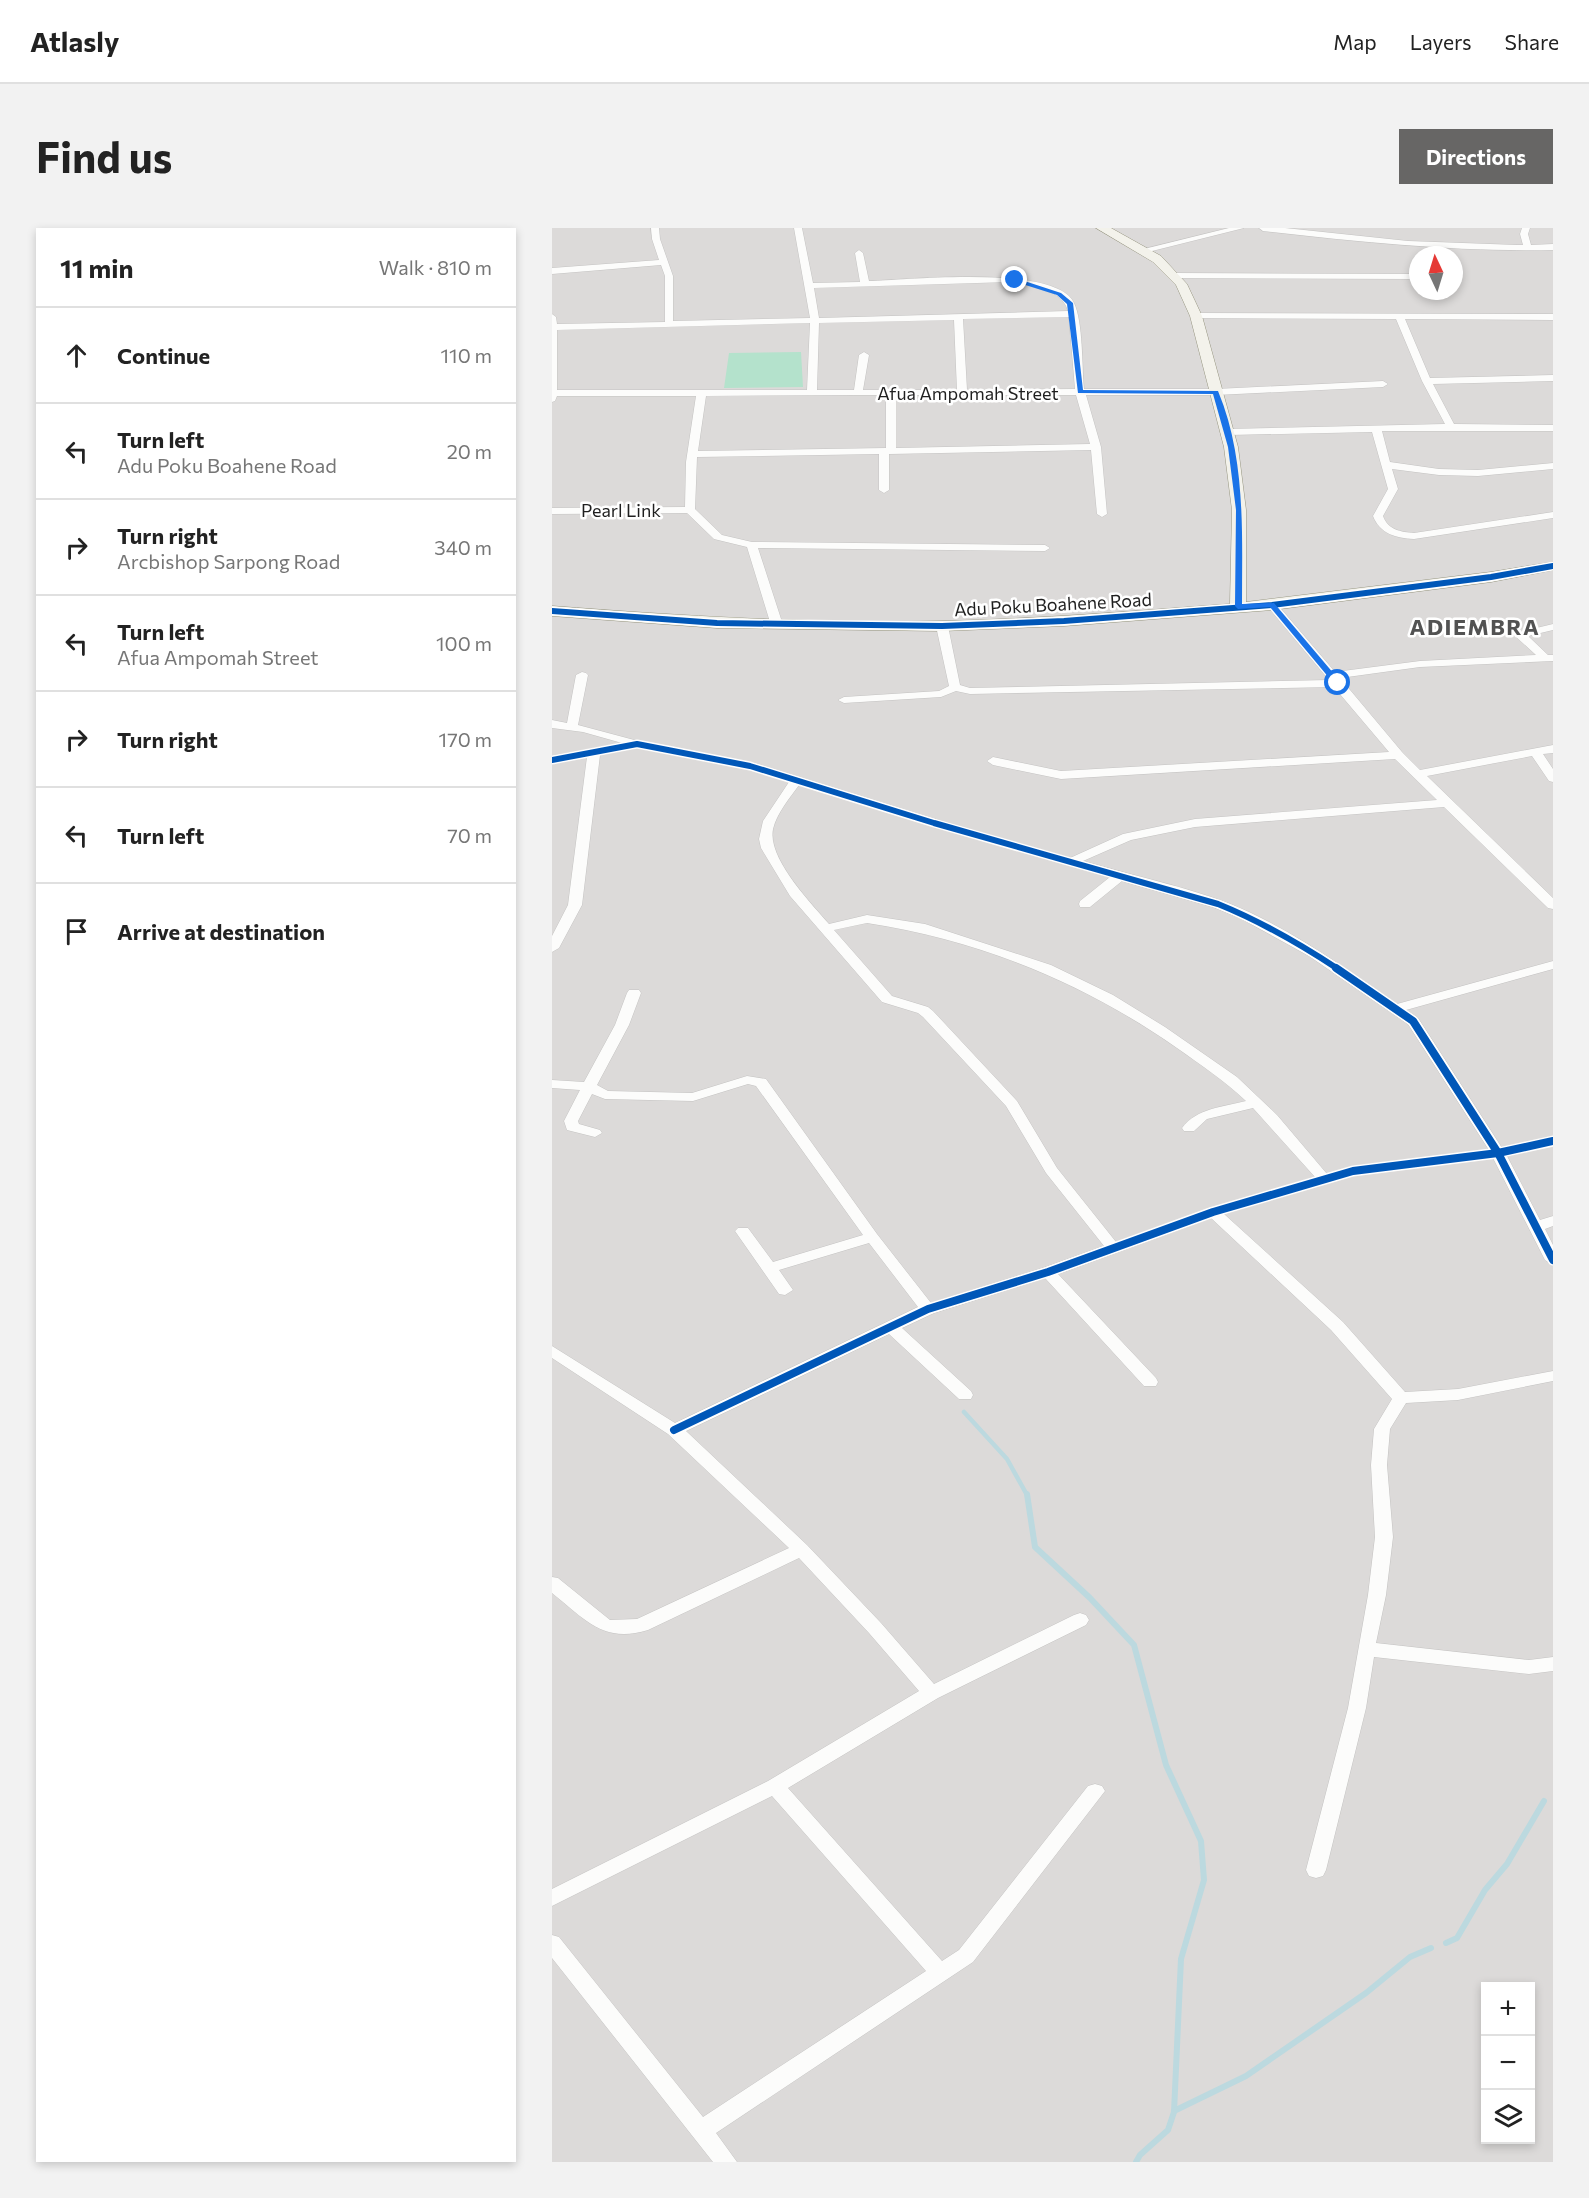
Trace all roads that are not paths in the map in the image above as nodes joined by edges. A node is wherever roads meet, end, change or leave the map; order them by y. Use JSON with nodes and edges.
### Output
{"nodes":[{"id":1,"x":655,"y":228,"type":"edge"},
{"id":2,"x":798,"y":228,"type":"edge"},
{"id":3,"x":1102,"y":228,"type":"edge"},
{"id":4,"x":1240,"y":228,"type":"edge"},
{"id":5,"x":1263,"y":228,"type":"edge"},
{"id":6,"x":1526,"y":228,"type":"edge"},
{"id":7,"x":1553,"y":247,"type":"edge"},
{"id":8,"x":1528,"y":248,"type":"junction"},
{"id":9,"x":1144,"y":250,"type":"junction"},
{"id":10,"x":859,"y":253,"type":"dead end"},
{"id":11,"x":664,"y":262,"type":"junction"},
{"id":12,"x":552,"y":271,"type":"edge"},
{"id":13,"x":1174,"y":276,"type":"junction"},
{"id":14,"x":1409,"y":277,"type":"edge"},
{"id":15,"x":865,"y":284,"type":"junction"},
{"id":16,"x":810,"y":286,"type":"junction"},
{"id":17,"x":1073,"y":314,"type":"junction"},
{"id":18,"x":1196,"y":316,"type":"junction"},
{"id":19,"x":958,"y":317,"type":"junction"},
{"id":20,"x":1400,"y":317,"type":"junction"},
{"id":21,"x":1553,"y":317,"type":"edge"},
{"id":22,"x":815,"y":321,"type":"junction"},
{"id":23,"x":553,"y":322,"type":"edge"},
{"id":24,"x":669,"y":324,"type":"junction"},
{"id":25,"x":864,"y":356,"type":"dead end"},
{"id":26,"x":1553,"y":378,"type":"edge"},
{"id":27,"x":1427,"y":381,"type":"junction"},
{"id":28,"x":1383,"y":384,"type":"dead end"},
{"id":29,"x":1080,"y":392,"type":"junction"},
{"id":30,"x":1216,"y":392,"type":"junction"},
{"id":31,"x":962,"y":393,"type":"junction"},
{"id":32,"x":701,"y":394,"type":"junction"},
{"id":33,"x":812,"y":394,"type":"junction"},
{"id":34,"x":858,"y":394,"type":"junction"},
{"id":35,"x":891,"y":394,"type":"junction"},
{"id":36,"x":553,"y":395,"type":"edge"},
{"id":37,"x":1451,"y":427,"type":"junction"},
{"id":38,"x":1553,"y":428,"type":"edge"},
{"id":39,"x":1377,"y":429,"type":"junction"},
{"id":40,"x":1228,"y":432,"type":"junction"},
{"id":41,"x":1096,"y":447,"type":"junction"},
{"id":42,"x":888,"y":452,"type":"junction"},
{"id":43,"x":692,"y":454,"type":"junction"},
{"id":44,"x":1388,"y":465,"type":"junction"},
{"id":45,"x":1553,"y":466,"type":"edge"},
{"id":46,"x":884,"y":490,"type":"dead end"},
{"id":47,"x":690,"y":510,"type":"junction"},
{"id":48,"x":552,"y":511,"type":"edge"},
{"id":49,"x":1102,"y":514,"type":"dead end"},
{"id":50,"x":1553,"y":515,"type":"edge"},
{"id":51,"x":752,"y":545,"type":"junction"},
{"id":52,"x":1045,"y":548,"type":"dead end"},
{"id":53,"x":1553,"y":566,"type":"edge"},
{"id":54,"x":1272,"y":605,"type":"junction"},
{"id":55,"x":1238,"y":606,"type":"junction"},
{"id":56,"x":552,"y":611,"type":"edge"},
{"id":57,"x":776,"y":622,"type":"junction"},
{"id":58,"x":942,"y":626,"type":"junction"},
{"id":59,"x":1553,"y":627,"type":"edge"},
{"id":60,"x":1549,"y":659,"type":"edge"},
{"id":61,"x":582,"y":675,"type":"dead end"},
{"id":62,"x":1335,"y":679,"type":"junction"},
{"id":63,"x":955,"y":687,"type":"junction"},
{"id":64,"x":844,"y":699,"type":"dead end"},
{"id":65,"x":552,"y":724,"type":"edge"},
{"id":66,"x":572,"y":726,"type":"junction"},
{"id":67,"x":637,"y":744,"type":"junction"},
{"id":68,"x":1553,"y":749,"type":"edge"},
{"id":69,"x":594,"y":751,"type":"junction"},
{"id":70,"x":1535,"y":752,"type":"junction"},
{"id":71,"x":1398,"y":755,"type":"junction"},
{"id":72,"x":552,"y":760,"type":"edge"},
{"id":73,"x":993,"y":761,"type":"dead end"},
{"id":74,"x":1417,"y":774,"type":"junction"},
{"id":75,"x":1553,"y":778,"type":"edge"},
{"id":76,"x":796,"y":780,"type":"junction"},
{"id":77,"x":1446,"y":803,"type":"junction"},
{"id":78,"x":1071,"y":862,"type":"junction"},
{"id":79,"x":1120,"y":876,"type":"junction"},
{"id":80,"x":1085,"y":904,"type":"dead end"},
{"id":81,"x":1553,"y":905,"type":"edge"},
{"id":82,"x":828,"y":928,"type":"junction"},
{"id":83,"x":552,"y":948,"type":"edge"},
{"id":84,"x":1553,"y":965,"type":"edge"},
{"id":85,"x":634,"y":993,"type":"dead end"},
{"id":86,"x":1396,"y":1008,"type":"junction"},
{"id":87,"x":552,"y":1084,"type":"edge"},
{"id":88,"x":590,"y":1087,"type":"junction"},
{"id":89,"x":1257,"y":1103,"type":"junction"},
{"id":90,"x":1189,"y":1128,"type":"dead end"},
{"id":91,"x":595,"y":1133,"type":"dead end"},
{"id":92,"x":1553,"y":1140,"type":"edge"},
{"id":93,"x":1498,"y":1153,"type":"junction"},
{"id":94,"x":1324,"y":1179,"type":"junction"},
{"id":95,"x":1213,"y":1212,"type":"junction"},
{"id":96,"x":1553,"y":1221,"type":"edge"},
{"id":97,"x":1536,"y":1227,"type":"junction"},
{"id":98,"x":743,"y":1231,"type":"dead end"},
{"id":99,"x":872,"y":1237,"type":"junction"},
{"id":100,"x":1113,"y":1248,"type":"junction"},
{"id":101,"x":1553,"y":1260,"type":"edge"},
{"id":102,"x":770,"y":1268,"type":"junction"},
{"id":103,"x":1048,"y":1272,"type":"junction"},
{"id":104,"x":785,"y":1290,"type":"dead end"},
{"id":105,"x":928,"y":1309,"type":"junction"},
{"id":106,"x":891,"y":1327,"type":"junction"},
{"id":107,"x":552,"y":1351,"type":"edge"},
{"id":108,"x":1553,"y":1376,"type":"edge"},
{"id":109,"x":1150,"y":1382,"type":"dead end"},
{"id":110,"x":965,"y":1395,"type":"dead end"},
{"id":111,"x":1401,"y":1398,"type":"junction"},
{"id":112,"x":674,"y":1430,"type":"junction"},
{"id":113,"x":801,"y":1549,"type":"junction"},
{"id":114,"x":552,"y":1582,"type":"edge"},
{"id":115,"x":1080,"y":1620,"type":"dead end"},
{"id":116,"x":1366,"y":1649,"type":"junction"},
{"id":117,"x":1553,"y":1664,"type":"edge"},
{"id":118,"x":931,"y":1694,"type":"junction"},
{"id":119,"x":775,"y":1786,"type":"junction"},
{"id":120,"x":1095,"y":1791,"type":"dead end"},
{"id":121,"x":1316,"y":1870,"type":"dead end"},
{"id":122,"x":552,"y":1898,"type":"edge"},
{"id":123,"x":552,"y":1943,"type":"edge"},
{"id":124,"x":940,"y":1973,"type":"junction"},
{"id":125,"x":702,"y":2130,"type":"junction"},
{"id":126,"x":726,"y":2162,"type":"edge"}],
"edges":[{"from":1,"to":11,"type":"street"},
{"from":2,"to":16,"type":"street"},
{"from":3,"to":9,"type":"street"},
{"from":4,"to":9,"type":"street"},
{"from":5,"to":8,"type":"street"},
{"from":6,"to":8,"type":"street"},
{"from":7,"to":8,"type":"street"},
{"from":9,"to":13,"type":"street"},
{"from":10,"to":15,"type":"street"},
{"from":11,"to":12,"type":"street"},
{"from":11,"to":24,"type":"street"},
{"from":13,"to":14,"type":"street"},
{"from":13,"to":18,"type":"street"},
{"from":15,"to":16,"type":"street"},
{"from":15,"to":17,"type":"street"},
{"from":16,"to":22,"type":"street"},
{"from":17,"to":19,"type":"street"},
{"from":17,"to":29,"type":"street"},
{"from":18,"to":20,"type":"street"},
{"from":18,"to":30,"type":"street"},
{"from":19,"to":22,"type":"street"},
{"from":19,"to":31,"type":"street"},
{"from":20,"to":21,"type":"street"},
{"from":20,"to":27,"type":"street"},
{"from":22,"to":24,"type":"street"},
{"from":22,"to":33,"type":"street"},
{"from":23,"to":24,"type":"street"},
{"from":23,"to":36,"type":"street"},
{"from":25,"to":34,"type":"street"},
{"from":26,"to":27,"type":"street"},
{"from":27,"to":37,"type":"street"},
{"from":28,"to":30,"type":"street","name":"Afua Ampomah Street"},
{"from":29,"to":30,"type":"street","name":"Afua Ampomah Street"},
{"from":29,"to":31,"type":"street","name":"Afua Ampomah Street"},
{"from":29,"to":41,"type":"street"},
{"from":30,"to":40,"type":"street"},
{"from":31,"to":35,"type":"street","name":"Afua Ampomah Street"},
{"from":32,"to":33,"type":"street","name":"Afua Ampomah Street"},
{"from":32,"to":36,"type":"street","name":"Afua Ampomah Street"},
{"from":32,"to":43,"type":"street"},
{"from":33,"to":34,"type":"street","name":"Afua Ampomah Street"},
{"from":34,"to":35,"type":"street","name":"Afua Ampomah Street"},
{"from":35,"to":42,"type":"street"},
{"from":37,"to":38,"type":"street"},
{"from":37,"to":39,"type":"street"},
{"from":39,"to":40,"type":"street"},
{"from":39,"to":44,"type":"street"},
{"from":40,"to":55,"type":"street"},
{"from":41,"to":42,"type":"street"},
{"from":41,"to":49,"type":"street"},
{"from":42,"to":43,"type":"street"},
{"from":42,"to":46,"type":"street"},
{"from":43,"to":47,"type":"street"},
{"from":44,"to":45,"type":"street"},
{"from":44,"to":50,"type":"street"},
{"from":47,"to":48,"type":"street","name":"Pearl Link"},
{"from":47,"to":51,"type":"street"},
{"from":51,"to":52,"type":"street"},
{"from":51,"to":57,"type":"street"},
{"from":53,"to":54,"type":"street","name":"Adu Poku Boahene Road"},
{"from":54,"to":55,"type":"street","name":"Adu Poku Boahene Road"},
{"from":54,"to":62,"type":"street"},
{"from":55,"to":58,"type":"street","name":"Adu Poku Boahene Road"},
{"from":56,"to":57,"type":"street","name":"Adu Poku Boahene Road"},
{"from":57,"to":58,"type":"street","name":"Adu Poku Boahene Road"},
{"from":58,"to":63,"type":"street"},
{"from":59,"to":60,"type":"street"},
{"from":60,"to":62,"type":"street"},
{"from":61,"to":66,"type":"street"},
{"from":62,"to":63,"type":"street"},
{"from":62,"to":71,"type":"street"},
{"from":63,"to":64,"type":"street"},
{"from":65,"to":66,"type":"street"},
{"from":66,"to":67,"type":"street"},
{"from":67,"to":69,"type":"street"},
{"from":67,"to":76,"type":"street"},
{"from":68,"to":70,"type":"street"},
{"from":69,"to":72,"type":"street"},
{"from":69,"to":83,"type":"street"},
{"from":70,"to":74,"type":"street"},
{"from":70,"to":75,"type":"street"},
{"from":71,"to":73,"type":"street"},
{"from":71,"to":74,"type":"street"},
{"from":74,"to":77,"type":"street"},
{"from":76,"to":78,"type":"street"},
{"from":76,"to":82,"type":"street"},
{"from":77,"to":78,"type":"street"},
{"from":77,"to":81,"type":"street"},
{"from":78,"to":79,"type":"street"},
{"from":79,"to":80,"type":"street"},
{"from":79,"to":86,"type":"street"},
{"from":82,"to":89,"type":"street"},
{"from":82,"to":100,"type":"street"},
{"from":84,"to":86,"type":"street"},
{"from":85,"to":88,"type":"street"},
{"from":86,"to":93,"type":"street"},
{"from":87,"to":88,"type":"street"},
{"from":88,"to":91,"type":"street"},
{"from":88,"to":99,"type":"street"},
{"from":89,"to":90,"type":"street"},
{"from":89,"to":94,"type":"street"},
{"from":92,"to":93,"type":"street"},
{"from":93,"to":94,"type":"street"},
{"from":93,"to":97,"type":"street"},
{"from":94,"to":95,"type":"street"},
{"from":95,"to":100,"type":"street"},
{"from":95,"to":111,"type":"street"},
{"from":96,"to":97,"type":"street"},
{"from":97,"to":101,"type":"street"},
{"from":98,"to":102,"type":"street"},
{"from":99,"to":102,"type":"street"},
{"from":99,"to":105,"type":"street"},
{"from":100,"to":103,"type":"street"},
{"from":102,"to":104,"type":"street"},
{"from":103,"to":105,"type":"street"},
{"from":103,"to":109,"type":"street"},
{"from":105,"to":106,"type":"street"},
{"from":106,"to":110,"type":"street"},
{"from":106,"to":112,"type":"street"},
{"from":107,"to":112,"type":"street"},
{"from":108,"to":111,"type":"street"},
{"from":111,"to":116,"type":"street"},
{"from":112,"to":113,"type":"street"},
{"from":113,"to":114,"type":"street"},
{"from":113,"to":118,"type":"street"},
{"from":115,"to":118,"type":"street"},
{"from":116,"to":117,"type":"street"},
{"from":116,"to":121,"type":"street"},
{"from":118,"to":119,"type":"street"},
{"from":119,"to":122,"type":"street"},
{"from":119,"to":124,"type":"street"},
{"from":120,"to":124,"type":"street"},
{"from":123,"to":125,"type":"street"},
{"from":124,"to":125,"type":"street"},
{"from":125,"to":126,"type":"street"}]}
